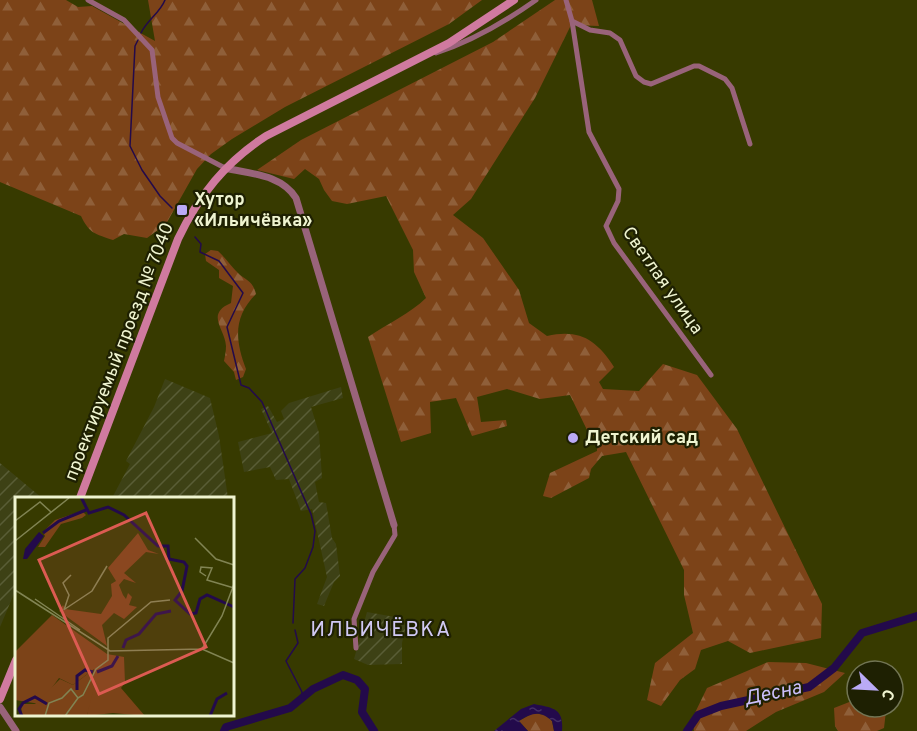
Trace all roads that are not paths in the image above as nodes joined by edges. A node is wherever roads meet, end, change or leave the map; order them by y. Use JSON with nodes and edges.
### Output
{"nodes":[{"id":1,"x":88,"y":0,"type":"edge"},
{"id":2,"x":514,"y":0,"type":"edge"},
{"id":3,"x":536,"y":0,"type":"edge"},
{"id":4,"x":566,"y":0,"type":"edge"},
{"id":5,"x":572,"y":21,"type":"junction"},
{"id":6,"x":417,"y":60,"type":"junction"},
{"id":7,"x":750,"y":144,"type":"dead end"},
{"id":8,"x":225,"y":168,"type":"junction"},
{"id":9,"x":711,"y":375,"type":"dead end"},
{"id":10,"x":80,"y":497,"type":"edge"},
{"id":11,"x":393,"y":525,"type":"joint"},
{"id":12,"x":356,"y":648,"type":"dead end"},
{"id":13,"x":15,"y":662,"type":"edge"},
{"id":14,"x":0,"y":699,"type":"edge"},
{"id":15,"x":0,"y":707,"type":"edge"},
{"id":16,"x":16,"y":731,"type":"edge"}],
"edges":[{"from":1,"to":8,"type":"street"},
{"from":2,"to":6,"type":"main road","name":"проектируемый проезд № 7040"},
{"from":3,"to":6,"type":"street"},
{"from":4,"to":5,"type":"street"},
{"from":5,"to":7,"type":"street"},
{"from":5,"to":9,"type":"street","name":"Светлая улица"},
{"from":6,"to":8,"type":"main road","name":"проектируемый проезд № 7040"},
{"from":8,"to":10,"type":"main road","name":"проектируемый проезд № 7040"},
{"from":8,"to":11,"type":"street"},
{"from":11,"to":12,"type":"street"},
{"from":13,"to":14,"type":"main road"},
{"from":15,"to":16,"type":"street"}]}
